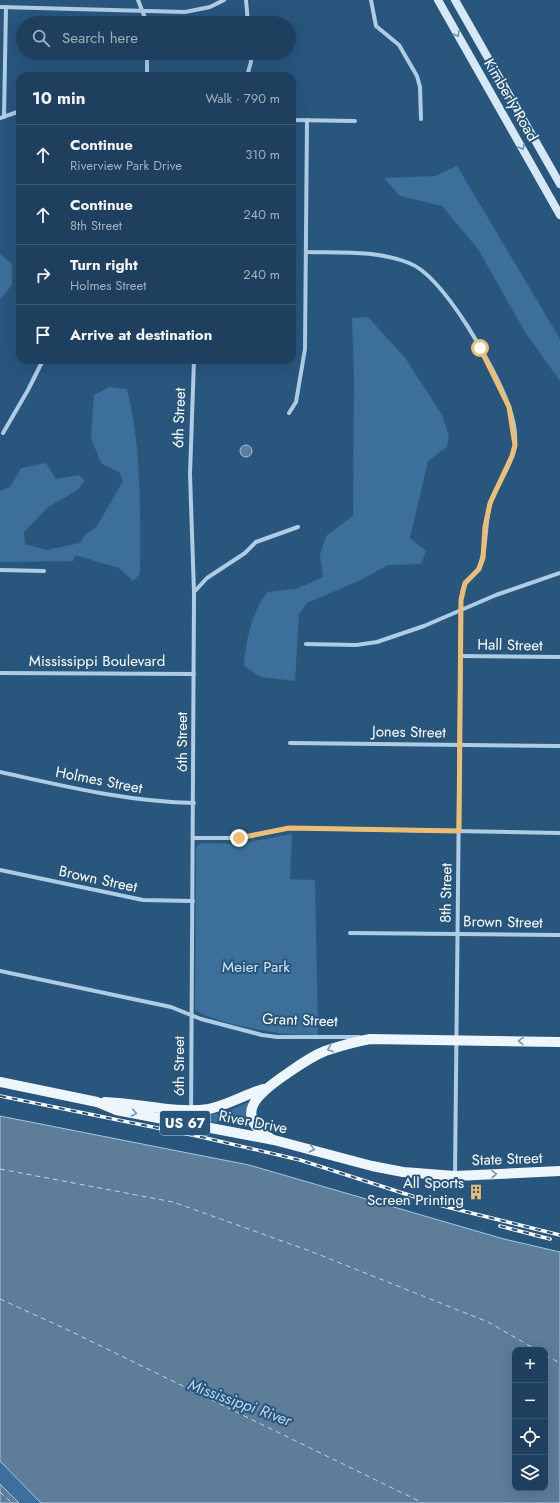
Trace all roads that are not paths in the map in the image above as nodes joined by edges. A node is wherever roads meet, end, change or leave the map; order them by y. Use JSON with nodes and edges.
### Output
{"nodes":[{"id":1,"x":138,"y":0,"type":"edge"},
{"id":2,"x":224,"y":0,"type":"edge"},
{"id":3,"x":246,"y":0,"type":"edge"},
{"id":4,"x":371,"y":0,"type":"edge"},
{"id":5,"x":438,"y":0,"type":"edge"},
{"id":6,"x":455,"y":0,"type":"edge"},
{"id":7,"x":0,"y":7,"type":"edge"},
{"id":8,"x":6,"y":7,"type":"junction"},
{"id":9,"x":142,"y":11,"type":"junction"},
{"id":10,"x":144,"y":16,"type":"edge"},
{"id":11,"x":247,"y":16,"type":"edge"},
{"id":12,"x":147,"y":60,"type":"edge"},
{"id":13,"x":251,"y":60,"type":"edge"},
{"id":14,"x":147,"y":72,"type":"edge"},
{"id":15,"x":248,"y":72,"type":"edge"},
{"id":16,"x":16,"y":113,"type":"edge"},
{"id":17,"x":2,"y":118,"type":"edge"},
{"id":18,"x":421,"y":119,"type":"dead end"},
{"id":19,"x":296,"y":120,"type":"edge"},
{"id":20,"x":307,"y":120,"type":"junction"},
{"id":21,"x":355,"y":121,"type":"dead end"},
{"id":22,"x":560,"y":184,"type":"edge"},
{"id":23,"x":560,"y":215,"type":"edge"},
{"id":24,"x":306,"y":252,"type":"junction"},
{"id":25,"x":41,"y":364,"type":"edge"},
{"id":26,"x":194,"y":364,"type":"edge"},
{"id":27,"x":289,"y":413,"type":"dead end"},
{"id":28,"x":3,"y":433,"type":"dead end"},
{"id":29,"x":298,"y":527,"type":"dead end"},
{"id":30,"x":0,"y":570,"type":"edge"},
{"id":31,"x":44,"y":570,"type":"dead end"},
{"id":32,"x":560,"y":573,"type":"edge"},
{"id":33,"x":194,"y":593,"type":"junction"},
{"id":34,"x":461,"y":610,"type":"junction"},
{"id":35,"x":306,"y":644,"type":"dead end"},
{"id":36,"x":460,"y":656,"type":"junction"},
{"id":37,"x":560,"y":657,"type":"edge"},
{"id":38,"x":0,"y":673,"type":"edge"},
{"id":39,"x":194,"y":674,"type":"junction"},
{"id":40,"x":290,"y":743,"type":"dead end"},
{"id":41,"x":460,"y":744,"type":"junction"},
{"id":42,"x":560,"y":746,"type":"edge"},
{"id":43,"x":0,"y":772,"type":"edge"},
{"id":44,"x":194,"y":803,"type":"junction"},
{"id":45,"x":459,"y":831,"type":"junction"},
{"id":46,"x":560,"y":833,"type":"edge"},
{"id":47,"x":193,"y":838,"type":"junction"},
{"id":48,"x":0,"y":870,"type":"edge"},
{"id":49,"x":193,"y":901,"type":"junction"},
{"id":50,"x":350,"y":933,"type":"dead end"},
{"id":51,"x":458,"y":934,"type":"junction"},
{"id":52,"x":560,"y":935,"type":"edge"},
{"id":53,"x":0,"y":971,"type":"edge"},
{"id":54,"x":191,"y":1014,"type":"junction"},
{"id":55,"x":395,"y":1040,"type":"junction"},
{"id":56,"x":456,"y":1040,"type":"junction"},
{"id":57,"x":560,"y":1042,"type":"edge"},
{"id":58,"x":0,"y":1082,"type":"edge"},
{"id":59,"x":267,"y":1088,"type":"junction"},
{"id":60,"x":97,"y":1102,"type":"junction"},
{"id":61,"x":191,"y":1110,"type":"junction"},
{"id":62,"x":191,"y":1125,"type":"junction"},
{"id":63,"x":274,"y":1140,"type":"junction"},
{"id":64,"x":560,"y":1171,"type":"edge"},
{"id":65,"x":455,"y":1176,"type":"junction"}],
"edges":[{"from":1,"to":9,"type":"street"},
{"from":2,"to":9,"type":"street"},
{"from":3,"to":11,"type":"street"},
{"from":4,"to":18,"type":"street"},
{"from":5,"to":23,"type":"main road","name":"Kimberly Road","one_way":true},
{"from":6,"to":22,"type":"main road","name":"Kimberly Road"},
{"from":7,"to":8,"type":"street"},
{"from":8,"to":9,"type":"street"},
{"from":8,"to":17,"type":"street"},
{"from":9,"to":10,"type":"street"},
{"from":12,"to":14,"type":"street"},
{"from":13,"to":15,"type":"street"},
{"from":16,"to":17,"type":"street"},
{"from":19,"to":20,"type":"street"},
{"from":20,"to":21,"type":"street"},
{"from":20,"to":24,"type":"street"},
{"from":24,"to":27,"type":"street"},
{"from":24,"to":34,"type":"street","name":"8th Street"},
{"from":25,"to":28,"type":"street"},
{"from":26,"to":33,"type":"street","name":"6th Street"},
{"from":29,"to":33,"type":"street"},
{"from":30,"to":31,"type":"street"},
{"from":32,"to":34,"type":"street"},
{"from":33,"to":39,"type":"street","name":"6th Street"},
{"from":34,"to":35,"type":"street"},
{"from":34,"to":36,"type":"street","name":"8th Street"},
{"from":36,"to":37,"type":"street","name":"Hall Street"},
{"from":36,"to":41,"type":"street","name":"8th Street"},
{"from":38,"to":39,"type":"street","name":"Mississippi Boulevard"},
{"from":39,"to":44,"type":"street","name":"6th Street"},
{"from":40,"to":41,"type":"street","name":"Jones Street"},
{"from":41,"to":42,"type":"street","name":"Jones Street"},
{"from":41,"to":45,"type":"street","name":"8th Street"},
{"from":43,"to":44,"type":"street","name":"Holmes Street"},
{"from":44,"to":47,"type":"street","name":"6th Street"},
{"from":45,"to":46,"type":"street"},
{"from":45,"to":47,"type":"street"},
{"from":45,"to":51,"type":"street","name":"8th Street"},
{"from":47,"to":49,"type":"street","name":"6th Street"},
{"from":48,"to":49,"type":"street","name":"Brown Street"},
{"from":49,"to":54,"type":"street","name":"6th Street"},
{"from":50,"to":51,"type":"street","name":"Brown Street"},
{"from":51,"to":52,"type":"street","name":"Brown Street"},
{"from":51,"to":56,"type":"street","name":"8th Street"},
{"from":53,"to":54,"type":"street","name":"Grant Street"},
{"from":54,"to":55,"type":"street","name":"Grant Street"},
{"from":54,"to":61,"type":"street","name":"6th Street"},
{"from":55,"to":56,"type":"main road","name":"Grant Street","number":"US 67"},
{"from":55,"to":59,"type":"main road","number":"US 67","one_way":true},
{"from":57,"to":56,"type":"main road","name":"Grant Street","number":"US 67","one_way":true},
{"from":56,"to":65,"type":"street","name":"8th Street"},
{"from":58,"to":60,"type":"main road","name":"River Drive","number":"US 67"},
{"from":59,"to":61,"type":"main road","number":"US 67"},
{"from":59,"to":63,"type":"main road"},
{"from":60,"to":61,"type":"main road","number":"US 67"},
{"from":60,"to":62,"type":"main road","name":"River Drive","number":"US 67","one_way":true},
{"from":61,"to":62,"type":"street","name":"6th Street"},
{"from":62,"to":63,"type":"main road","name":"River Drive","number":"US 67"},
{"from":63,"to":65,"type":"main road","name":"River Drive","number":"US 67","one_way":true},
{"from":65,"to":64,"type":"main road","name":"State Street","number":"US 67","one_way":true}]}
